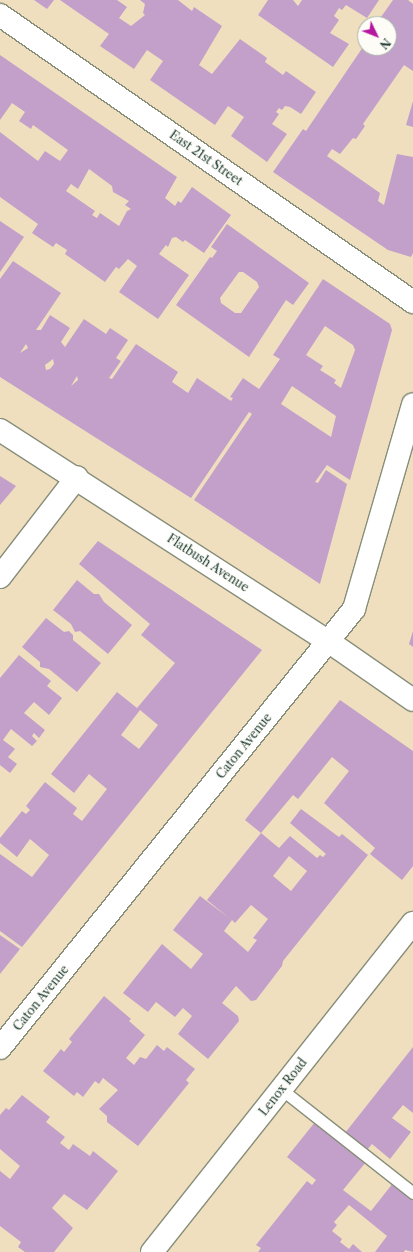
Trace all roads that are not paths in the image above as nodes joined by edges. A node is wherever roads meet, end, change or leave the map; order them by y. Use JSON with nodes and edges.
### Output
{"nodes":[{"id":1,"x":0,"y":15,"type":"edge"},
{"id":2,"x":413,"y":302,"type":"edge"},
{"id":3,"x":413,"y":404,"type":"edge"},
{"id":4,"x":0,"y":430,"type":"edge"},
{"id":5,"x":77,"y":477,"type":"junction"},
{"id":6,"x":0,"y":577,"type":"edge"},
{"id":7,"x":328,"y":641,"type":"junction"},
{"id":8,"x":413,"y":700,"type":"edge"},
{"id":9,"x":413,"y":923,"type":"edge"},
{"id":10,"x":0,"y":1048,"type":"edge"},
{"id":11,"x":281,"y":1089,"type":"junction"},
{"id":12,"x":413,"y":1193,"type":"edge"},
{"id":13,"x":152,"y":1252,"type":"edge"}],
"edges":[{"from":1,"to":2,"type":"main road","name":"East 21st Street"},
{"from":3,"to":7,"type":"main road","name":"Caton Avenue"},
{"from":4,"to":5,"type":"main road","name":"Flatbush Avenue"},
{"from":5,"to":6,"type":"main road"},
{"from":5,"to":7,"type":"main road","name":"Flatbush Avenue"},
{"from":7,"to":8,"type":"main road","name":"Flatbush Avenue"},
{"from":7,"to":10,"type":"main road","name":"Caton Avenue"},
{"from":9,"to":11,"type":"main road","name":"Lenox Road"},
{"from":11,"to":12,"type":"lane"},
{"from":11,"to":13,"type":"main road","name":"Lenox Road"}]}
